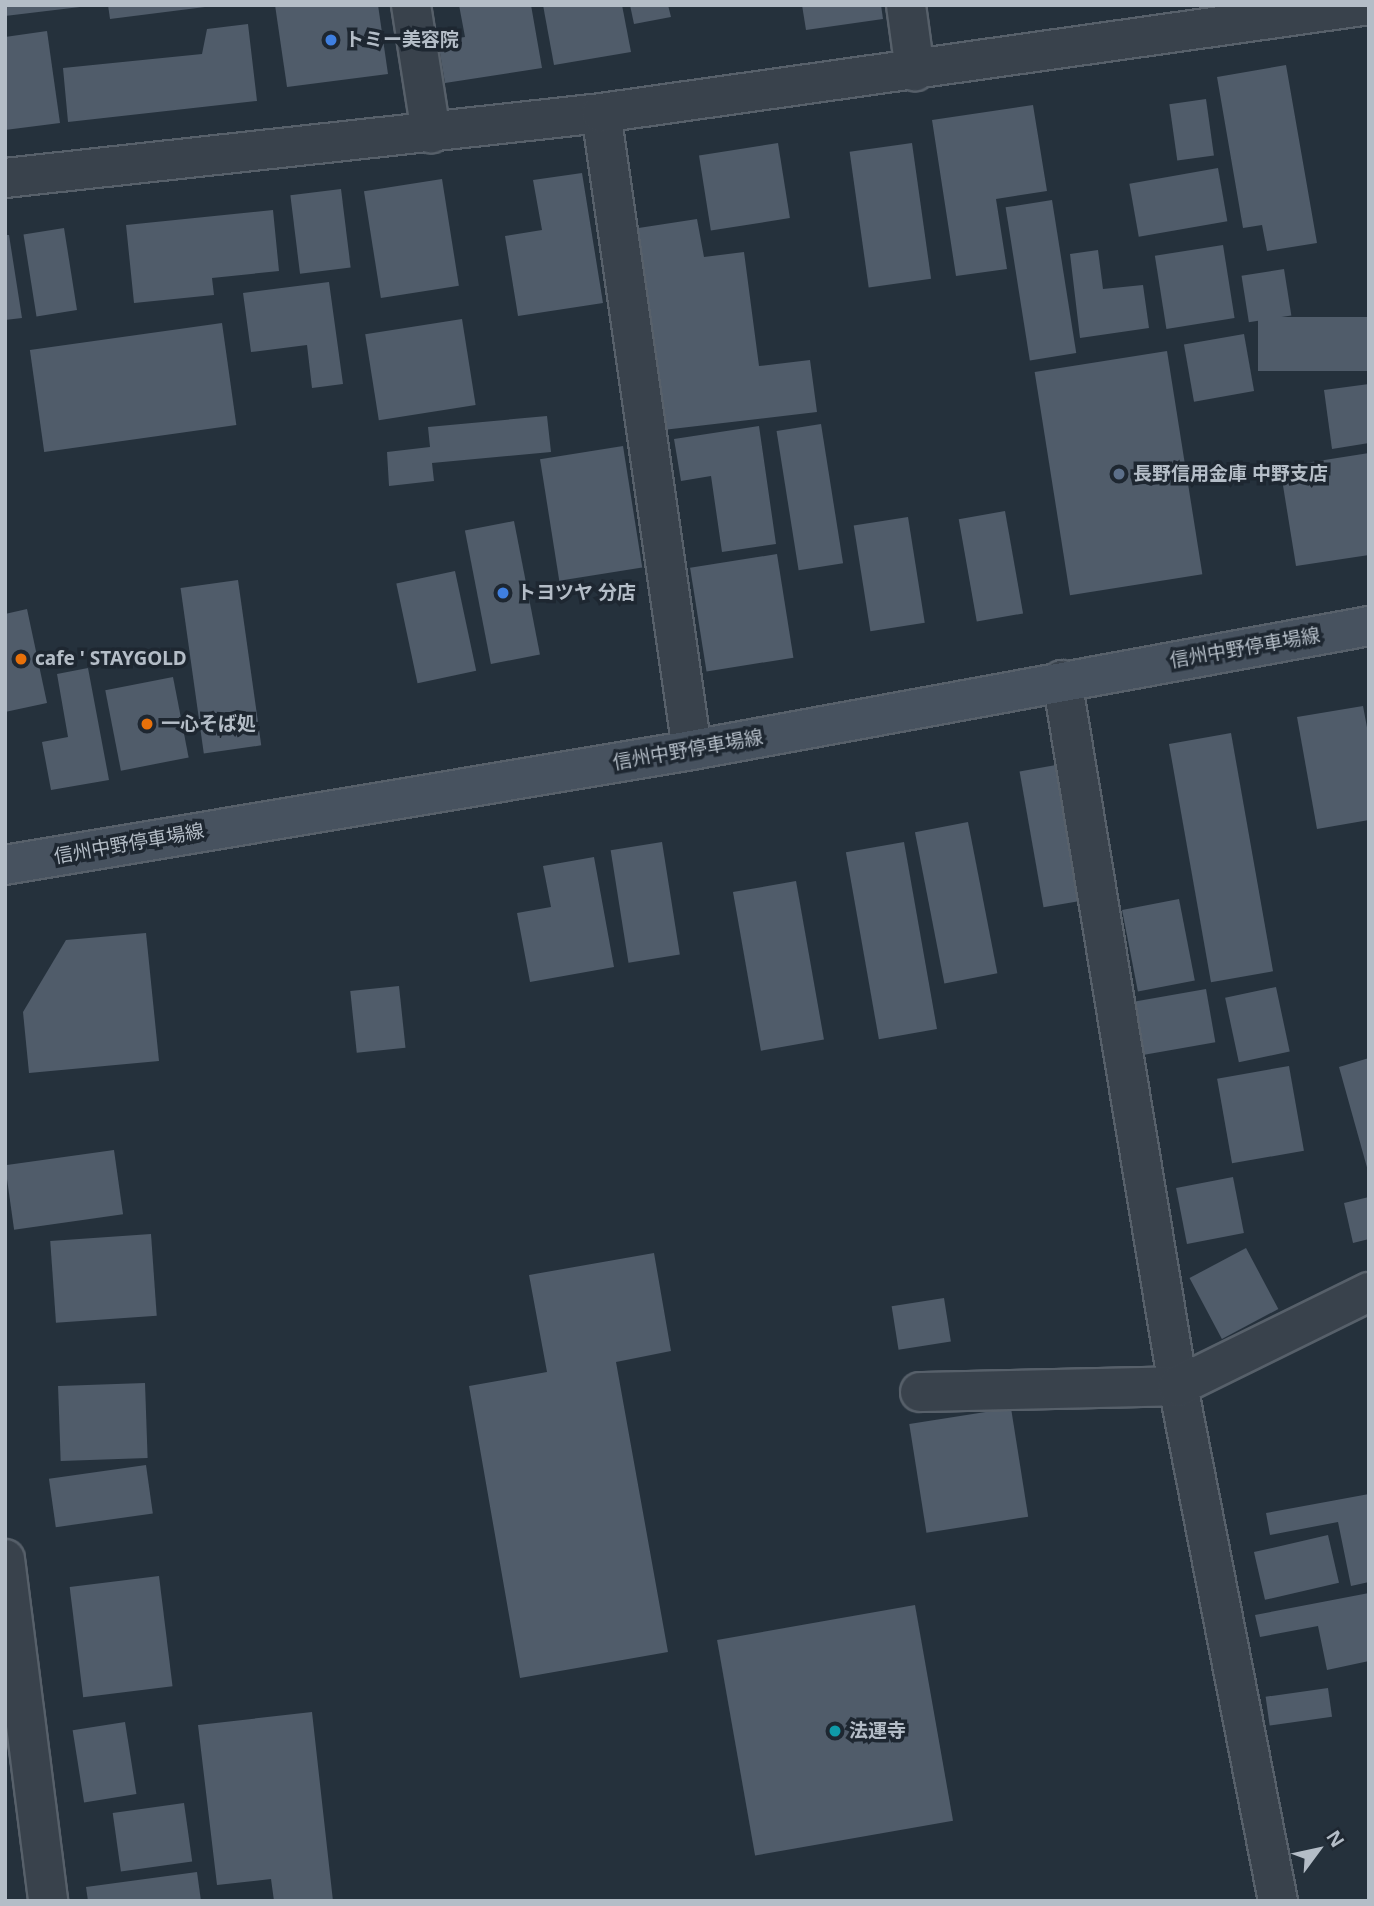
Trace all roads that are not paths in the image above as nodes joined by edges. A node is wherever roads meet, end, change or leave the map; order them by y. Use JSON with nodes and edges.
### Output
{"nodes":[{"id":1,"x":411,"y":5,"type":"edge"},
{"id":2,"x":906,"y":5,"type":"edge"},
{"id":3,"x":1369,"y":5,"type":"edge"},
{"id":4,"x":915,"y":71,"type":"junction"},
{"id":5,"x":601,"y":113,"type":"junction"},
{"id":6,"x":431,"y":133,"type":"junction"},
{"id":7,"x":5,"y":178,"type":"edge"},
{"id":8,"x":1369,"y":626,"type":"edge"},
{"id":9,"x":1062,"y":680,"type":"junction"},
{"id":10,"x":692,"y":750,"type":"junction"},
{"id":11,"x":5,"y":865,"type":"edge"},
{"id":12,"x":1369,"y":1292,"type":"edge"},
{"id":13,"x":1178,"y":1386,"type":"junction"},
{"id":14,"x":920,"y":1392,"type":"dead end"},
{"id":15,"x":5,"y":1559,"type":"edge"},
{"id":16,"x":48,"y":1901,"type":"edge"},
{"id":17,"x":1278,"y":1901,"type":"edge"}],
"edges":[{"from":1,"to":6,"type":"street"},
{"from":2,"to":4,"type":"street"},
{"from":3,"to":4,"type":"street"},
{"from":4,"to":5,"type":"street"},
{"from":5,"to":6,"type":"street"},
{"from":5,"to":10,"type":"street"},
{"from":6,"to":7,"type":"street"},
{"from":8,"to":9,"type":"main road","name":"信州中野停車場線"},
{"from":9,"to":10,"type":"main road","name":"信州中野停車場線"},
{"from":9,"to":13,"type":"street"},
{"from":10,"to":11,"type":"main road","name":"信州中野停車場線"},
{"from":12,"to":13,"type":"street"},
{"from":13,"to":14,"type":"street"},
{"from":13,"to":17,"type":"street"},
{"from":15,"to":16,"type":"street"}]}
